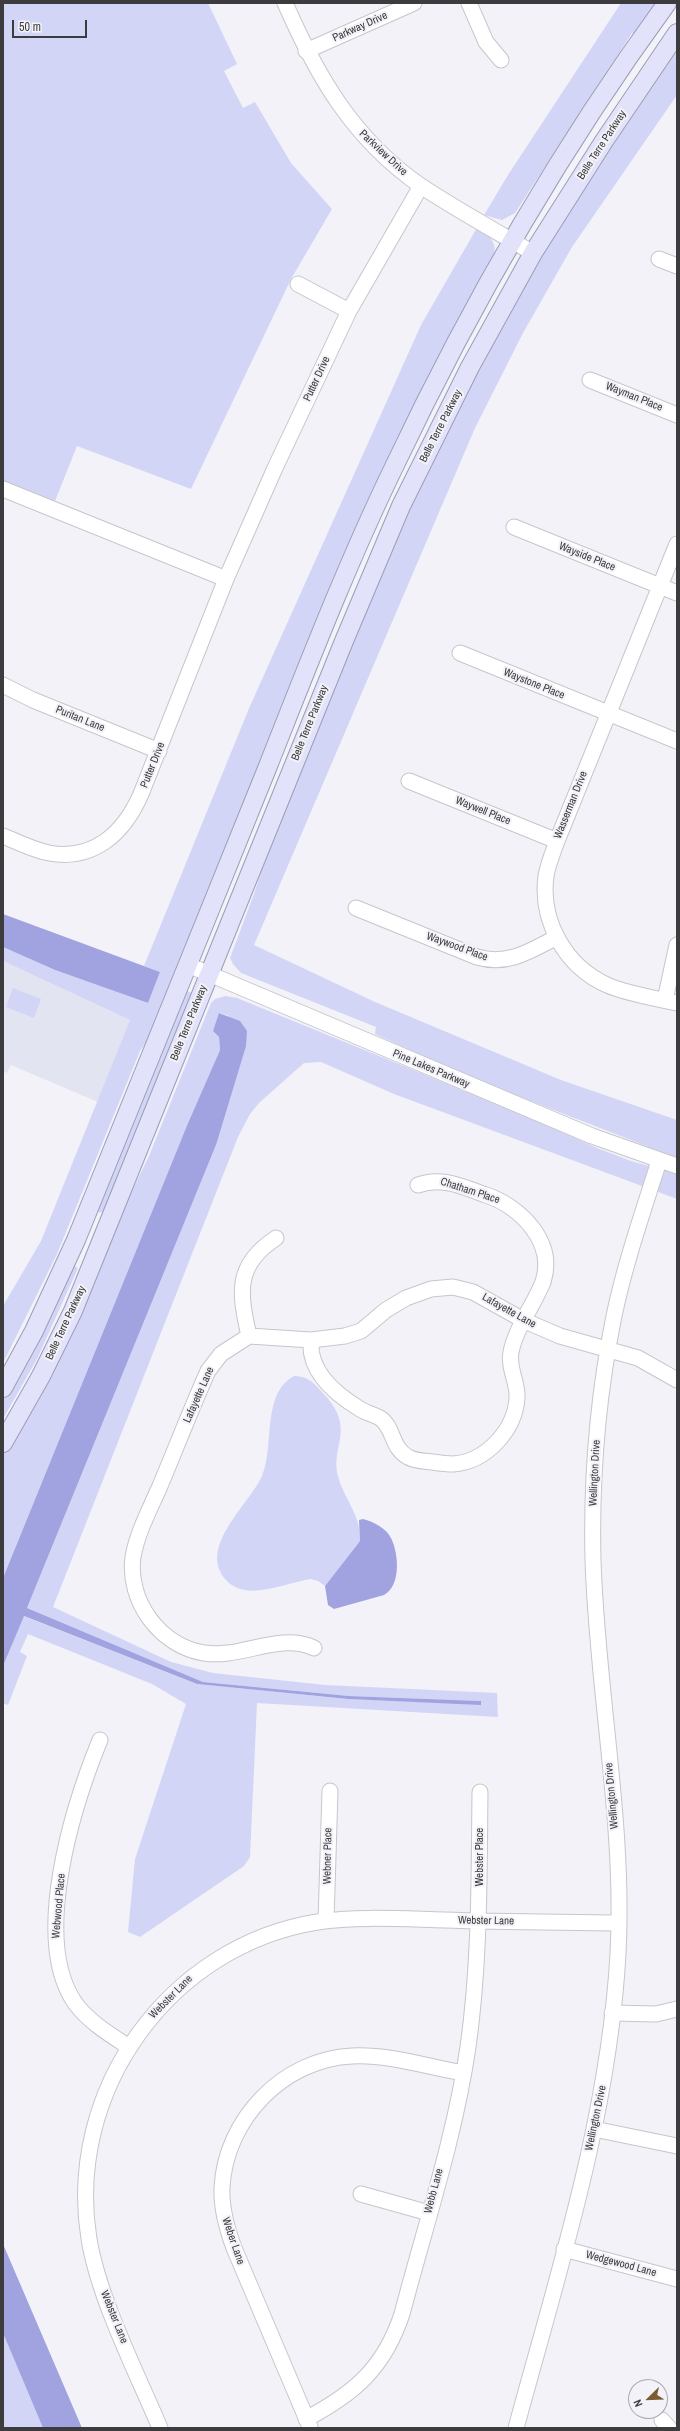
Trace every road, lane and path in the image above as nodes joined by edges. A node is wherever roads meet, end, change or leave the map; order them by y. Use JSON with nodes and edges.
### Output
{"nodes":[{"id":1,"x":286,"y":3,"type":"edge"},
{"id":2,"x":414,"y":3,"type":"edge"},
{"id":3,"x":468,"y":3,"type":"edge"},
{"id":4,"x":667,"y":3,"type":"edge"},
{"id":5,"x":677,"y":33,"type":"edge"},
{"id":6,"x":306,"y":51,"type":"junction"},
{"id":7,"x":501,"y":60,"type":"dead end"},
{"id":8,"x":421,"y":186,"type":"junction"},
{"id":9,"x":512,"y":241,"type":"junction"},
{"id":10,"x":533,"y":253,"type":"junction"},
{"id":11,"x":659,"y":259,"type":"dead end"},
{"id":12,"x":677,"y":266,"type":"edge"},
{"id":13,"x":298,"y":284,"type":"dead end"},
{"id":14,"x":349,"y":311,"type":"junction"},
{"id":15,"x":590,"y":380,"type":"dead end"},
{"id":16,"x":677,"y":415,"type":"edge"},
{"id":17,"x":3,"y":489,"type":"edge"},
{"id":18,"x":514,"y":527,"type":"dead end"},
{"id":19,"x":677,"y":544,"type":"edge"},
{"id":20,"x":226,"y":579,"type":"junction"},
{"id":21,"x":660,"y":586,"type":"junction"},
{"id":22,"x":677,"y":593,"type":"edge"},
{"id":23,"x":460,"y":653,"type":"dead end"},
{"id":24,"x":3,"y":685,"type":"edge"},
{"id":25,"x":608,"y":714,"type":"junction"},
{"id":26,"x":677,"y":741,"type":"edge"},
{"id":27,"x":159,"y":751,"type":"junction"},
{"id":28,"x":409,"y":781,"type":"dead end"},
{"id":29,"x":3,"y":836,"type":"edge"},
{"id":30,"x":557,"y":841,"type":"junction"},
{"id":31,"x":356,"y":908,"type":"dead end"},
{"id":32,"x":557,"y":937,"type":"junction"},
{"id":33,"x":677,"y":945,"type":"edge"},
{"id":34,"x":188,"y":965,"type":"junction"},
{"id":35,"x":210,"y":973,"type":"junction"},
{"id":36,"x":671,"y":1002,"type":"edge"},
{"id":37,"x":659,"y":1161,"type":"junction"},
{"id":38,"x":677,"y":1166,"type":"edge"},
{"id":39,"x":418,"y":1185,"type":"dead end"},
{"id":40,"x":276,"y":1238,"type":"dead end"},
{"id":41,"x":524,"y":1321,"type":"junction"},
{"id":42,"x":249,"y":1336,"type":"junction"},
{"id":43,"x":311,"y":1340,"type":"junction"},
{"id":44,"x":608,"y":1349,"type":"junction"},
{"id":45,"x":677,"y":1380,"type":"edge"},
{"id":46,"x":3,"y":1388,"type":"edge"},
{"id":47,"x":3,"y":1443,"type":"edge"},
{"id":48,"x":314,"y":1648,"type":"dead end"},
{"id":49,"x":100,"y":1740,"type":"dead end"},
{"id":50,"x":330,"y":1790,"type":"dead end"},
{"id":51,"x":480,"y":1792,"type":"dead end"},
{"id":52,"x":326,"y":1921,"type":"junction"},
{"id":53,"x":479,"y":1921,"type":"junction"},
{"id":54,"x":618,"y":1923,"type":"junction"},
{"id":55,"x":677,"y":2009,"type":"edge"},
{"id":56,"x":612,"y":2013,"type":"junction"},
{"id":57,"x":129,"y":2047,"type":"junction"},
{"id":58,"x":463,"y":2073,"type":"junction"},
{"id":59,"x":594,"y":2129,"type":"junction"},
{"id":60,"x":677,"y":2146,"type":"edge"},
{"id":61,"x":361,"y":2194,"type":"dead end"},
{"id":62,"x":429,"y":2213,"type":"junction"},
{"id":63,"x":564,"y":2249,"type":"junction"},
{"id":64,"x":677,"y":2279,"type":"edge"},
{"id":65,"x":308,"y":2424,"type":"edge"},
{"id":66,"x":160,"y":2428,"type":"edge"},
{"id":67,"x":516,"y":2428,"type":"edge"}],
"edges":[{"from":1,"to":6,"type":"street","name":"Parkview Drive"},
{"from":2,"to":6,"type":"street","name":"Parkway Drive"},
{"from":3,"to":7,"type":"street"},
{"from":4,"to":9,"type":"main road","name":"Belle Terre Parkway"},
{"from":5,"to":10,"type":"main road","name":"Belle Terre Parkway"},
{"from":6,"to":8,"type":"street","name":"Parkview Drive"},
{"from":8,"to":9,"type":"street","name":"Parkview Drive"},
{"from":8,"to":14,"type":"street","name":"Putter Drive"},
{"from":9,"to":10,"type":"street","name":"Parkview Drive"},
{"from":9,"to":34,"type":"main road","name":"Belle Terre Parkway"},
{"from":10,"to":35,"type":"main road","name":"Belle Terre Parkway"},
{"from":11,"to":12,"type":"street"},
{"from":13,"to":14,"type":"street"},
{"from":14,"to":20,"type":"street","name":"Putter Drive"},
{"from":15,"to":16,"type":"street","name":"Wayman Place"},
{"from":17,"to":20,"type":"street"},
{"from":18,"to":21,"type":"street","name":"Wayside Place"},
{"from":19,"to":21,"type":"street","name":"Wasserman Drive"},
{"from":20,"to":27,"type":"street","name":"Putter Drive"},
{"from":21,"to":22,"type":"street","name":"Wayside Place"},
{"from":21,"to":25,"type":"street","name":"Wasserman Drive"},
{"from":23,"to":25,"type":"street","name":"Waystone Place"},
{"from":24,"to":27,"type":"street","name":"Puritan Lane"},
{"from":25,"to":26,"type":"street","name":"Waystone Place"},
{"from":25,"to":30,"type":"street","name":"Wasserman Drive"},
{"from":27,"to":29,"type":"street","name":"Putter Drive"},
{"from":28,"to":30,"type":"street","name":"Waywell Place"},
{"from":30,"to":32,"type":"street","name":"Wasserman Drive"},
{"from":31,"to":32,"type":"street","name":"Waywood Place"},
{"from":32,"to":36,"type":"street","name":"Wasserman Drive"},
{"from":33,"to":36,"type":"street"},
{"from":34,"to":35,"type":"street","name":"Pine Lakes Parkway"},
{"from":34,"to":46,"type":"main road","name":"Belle Terre Parkway"},
{"from":35,"to":37,"type":"street","name":"Pine Lakes Parkway"},
{"from":35,"to":47,"type":"main road","name":"Belle Terre Parkway"},
{"from":37,"to":38,"type":"street","name":"Pine Lakes Parkway"},
{"from":37,"to":44,"type":"street","name":"Wellington Drive"},
{"from":39,"to":41,"type":"street","name":"Chatham Place"},
{"from":40,"to":42,"type":"street"},
{"from":41,"to":43,"type":"street","name":"Lafayette Lane"},
{"from":41,"to":43,"type":"street","name":"Chatham Place"},
{"from":41,"to":44,"type":"street","name":"Lafayette Lane"},
{"from":42,"to":43,"type":"street","name":"Lafayette Lane"},
{"from":42,"to":48,"type":"street","name":"Lafayette Lane"},
{"from":44,"to":45,"type":"street","name":"Lafayette Lane"},
{"from":44,"to":54,"type":"street","name":"Wellington Drive"},
{"from":49,"to":57,"type":"street","name":"Webwood Place"},
{"from":50,"to":52,"type":"street","name":"Webner Place"},
{"from":51,"to":53,"type":"street","name":"Webster Place"},
{"from":52,"to":53,"type":"street","name":"Webster Lane"},
{"from":52,"to":57,"type":"street","name":"Webster Lane"},
{"from":53,"to":54,"type":"street","name":"Webster Lane"},
{"from":53,"to":58,"type":"street","name":"Webb Lane"},
{"from":54,"to":56,"type":"street","name":"Wellington Drive"},
{"from":55,"to":56,"type":"street"},
{"from":56,"to":59,"type":"street","name":"Wellington Drive"},
{"from":57,"to":66,"type":"street","name":"Webster Lane"},
{"from":58,"to":62,"type":"street","name":"Webb Lane"},
{"from":58,"to":65,"type":"street","name":"Weber Lane"},
{"from":59,"to":60,"type":"street"},
{"from":59,"to":63,"type":"street","name":"Wellington Drive"},
{"from":61,"to":62,"type":"street"},
{"from":62,"to":65,"type":"street","name":"Webb Lane"},
{"from":63,"to":64,"type":"street","name":"Wedgewood Lane"},
{"from":63,"to":67,"type":"street","name":"Wellington Drive"}]}
